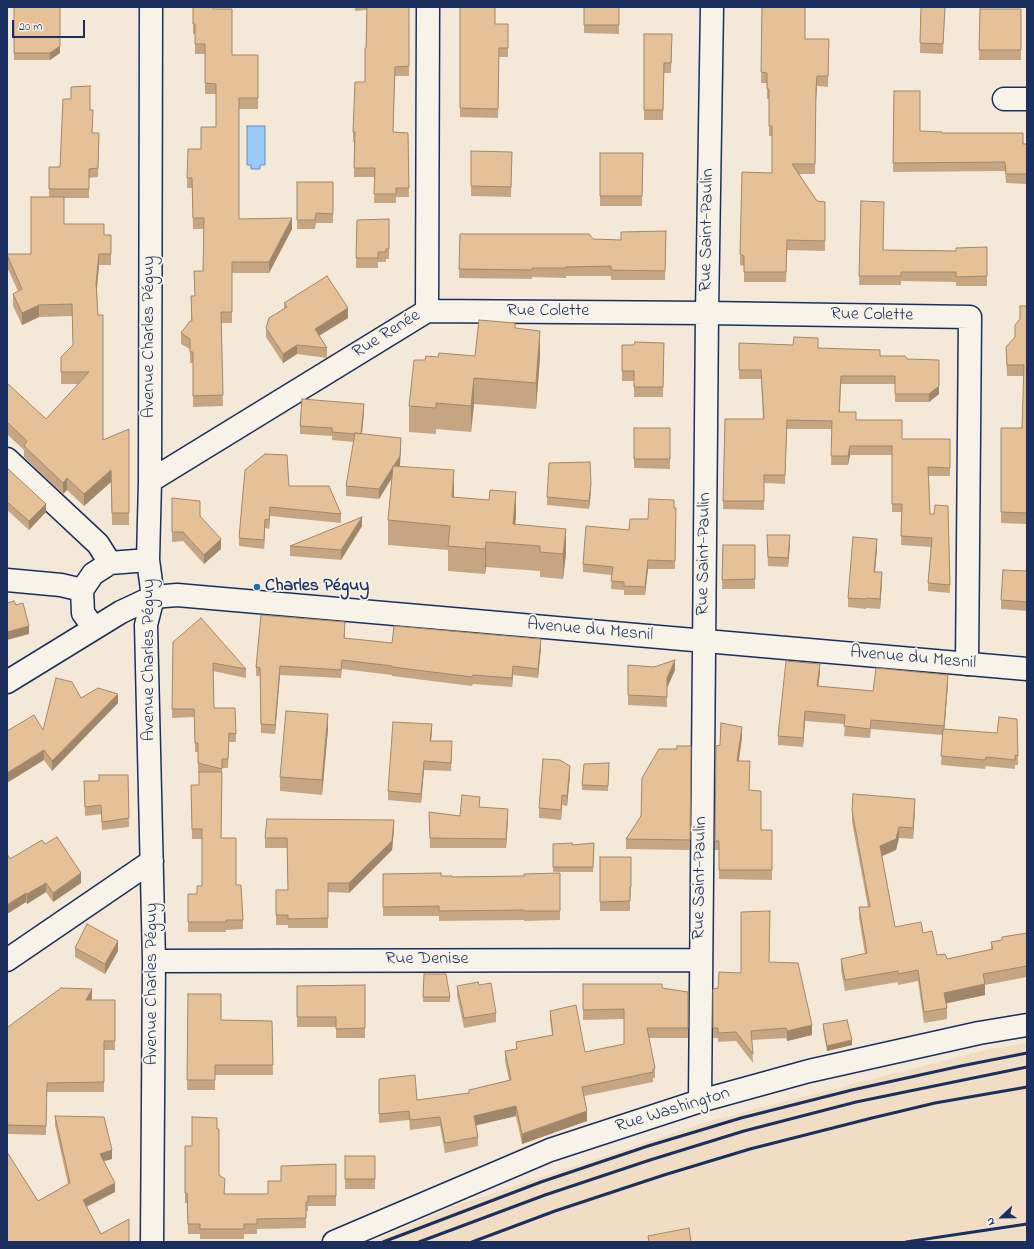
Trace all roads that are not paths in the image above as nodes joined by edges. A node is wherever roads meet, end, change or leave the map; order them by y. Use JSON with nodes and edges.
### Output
{"nodes":[{"id":1,"x":151,"y":7,"type":"edge"},
{"id":2,"x":428,"y":7,"type":"edge"},
{"id":3,"x":712,"y":7,"type":"edge"},
{"id":4,"x":1004,"y":99,"type":"dead end"},
{"id":5,"x":1027,"y":100,"type":"edge"},
{"id":6,"x":427,"y":311,"type":"junction"},
{"id":7,"x":707,"y":313,"type":"junction"},
{"id":8,"x":7,"y":459,"type":"edge"},
{"id":9,"x":150,"y":481,"type":"junction"},
{"id":10,"x":148,"y":560,"type":"junction"},
{"id":11,"x":110,"y":563,"type":"junction"},
{"id":12,"x":7,"y":580,"type":"edge"},
{"id":13,"x":82,"y":590,"type":"junction"},
{"id":14,"x":153,"y":597,"type":"junction"},
{"id":15,"x":94,"y":628,"type":"junction"},
{"id":16,"x":704,"y":641,"type":"junction"},
{"id":17,"x":967,"y":664,"type":"junction"},
{"id":18,"x":1027,"y":669,"type":"edge"},
{"id":19,"x":7,"y":682,"type":"edge"},
{"id":20,"x":152,"y":861,"type":"junction"},
{"id":21,"x":7,"y":960,"type":"edge"},
{"id":22,"x":700,"y":960,"type":"junction"},
{"id":23,"x":154,"y":961,"type":"junction"},
{"id":24,"x":1027,"y":1025,"type":"edge"},
{"id":25,"x":700,"y":1101,"type":"junction"},
{"id":26,"x":152,"y":1242,"type":"edge"},
{"id":27,"x":334,"y":1242,"type":"edge"}],
"edges":[{"from":1,"to":9,"type":"street","name":"Avenue Charles Péguy"},
{"from":2,"to":6,"type":"street","name":"Rue Renée"},
{"from":3,"to":7,"type":"street","name":"Rue Saint-Paulin"},
{"from":4,"to":5,"type":"street"},
{"from":6,"to":7,"type":"street","name":"Rue Colette"},
{"from":6,"to":9,"type":"street","name":"Rue Renée"},
{"from":7,"to":16,"type":"street","name":"Rue Saint-Paulin"},
{"from":7,"to":17,"type":"street","name":"Rue Colette"},
{"from":8,"to":11,"type":"street"},
{"from":9,"to":10,"type":"street","name":"Avenue Charles Péguy"},
{"from":10,"to":11,"type":"street"},
{"from":10,"to":14,"type":"street","name":"Avenue Charles Péguy"},
{"from":11,"to":13,"type":"street"},
{"from":12,"to":13,"type":"street"},
{"from":13,"to":15,"type":"street"},
{"from":14,"to":15,"type":"street"},
{"from":14,"to":16,"type":"street","name":"Avenue du Mesnil"},
{"from":14,"to":20,"type":"street","name":"Avenue Charles Péguy"},
{"from":15,"to":19,"type":"street"},
{"from":16,"to":17,"type":"street","name":"Avenue du Mesnil"},
{"from":16,"to":22,"type":"street","name":"Rue Saint-Paulin"},
{"from":17,"to":18,"type":"street","name":"Avenue du Mesnil"},
{"from":20,"to":21,"type":"street"},
{"from":20,"to":23,"type":"street","name":"Avenue Charles Péguy"},
{"from":22,"to":23,"type":"street","name":"Rue Denise"},
{"from":22,"to":25,"type":"street","name":"Rue Saint-Paulin"},
{"from":23,"to":26,"type":"street","name":"Avenue Charles Péguy"},
{"from":24,"to":25,"type":"street","name":"Rue Washington"},
{"from":25,"to":27,"type":"street","name":"Rue Washington"}]}
